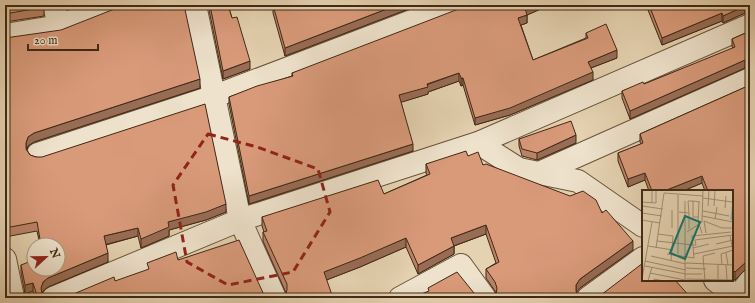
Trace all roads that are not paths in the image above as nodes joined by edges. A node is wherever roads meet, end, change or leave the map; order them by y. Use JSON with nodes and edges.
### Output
{"nodes":[{"id":1,"x":54,"y":5,"type":"edge"},
{"id":2,"x":112,"y":5,"type":"edge"},
{"id":3,"x":195,"y":5,"type":"edge"},
{"id":4,"x":454,"y":5,"type":"edge"},
{"id":5,"x":750,"y":25,"type":"edge"},
{"id":6,"x":59,"y":26,"type":"junction"},
{"id":7,"x":5,"y":35,"type":"edge"},
{"id":8,"x":750,"y":79,"type":"edge"},
{"id":9,"x":215,"y":96,"type":"junction"},
{"id":10,"x":478,"y":143,"type":"junction"},
{"id":11,"x":38,"y":154,"type":"dead end"},
{"id":12,"x":539,"y":173,"type":"junction"},
{"id":13,"x":240,"y":220,"type":"junction"},
{"id":14,"x":642,"y":225,"type":"edge"},
{"id":15,"x":5,"y":259,"type":"edge"},
{"id":16,"x":642,"y":259,"type":"edge"},
{"id":17,"x":716,"y":281,"type":"edge"},
{"id":18,"x":750,"y":281,"type":"edge"},
{"id":19,"x":12,"y":298,"type":"edge"},
{"id":20,"x":53,"y":298,"type":"edge"},
{"id":21,"x":275,"y":298,"type":"edge"},
{"id":22,"x":400,"y":298,"type":"edge"},
{"id":23,"x":485,"y":298,"type":"edge"},
{"id":24,"x":588,"y":298,"type":"edge"},
{"id":25,"x":738,"y":298,"type":"edge"}],
"edges":[{"from":1,"to":6,"type":"street"},
{"from":2,"to":6,"type":"street"},
{"from":3,"to":9,"type":"street"},
{"from":4,"to":9,"type":"street"},
{"from":5,"to":10,"type":"street"},
{"from":6,"to":7,"type":"street"},
{"from":8,"to":12,"type":"street"},
{"from":9,"to":11,"type":"street"},
{"from":9,"to":13,"type":"street"},
{"from":10,"to":12,"type":"street"},
{"from":10,"to":13,"type":"street"},
{"from":12,"to":14,"type":"street"},
{"from":13,"to":20,"type":"street"},
{"from":13,"to":21,"type":"street"},
{"from":15,"to":19,"type":"street"},
{"from":16,"to":24,"type":"street"},
{"from":17,"to":25,"type":"street"},
{"from":18,"to":25,"type":"street"},
{"from":22,"to":23,"type":"street"}]}
